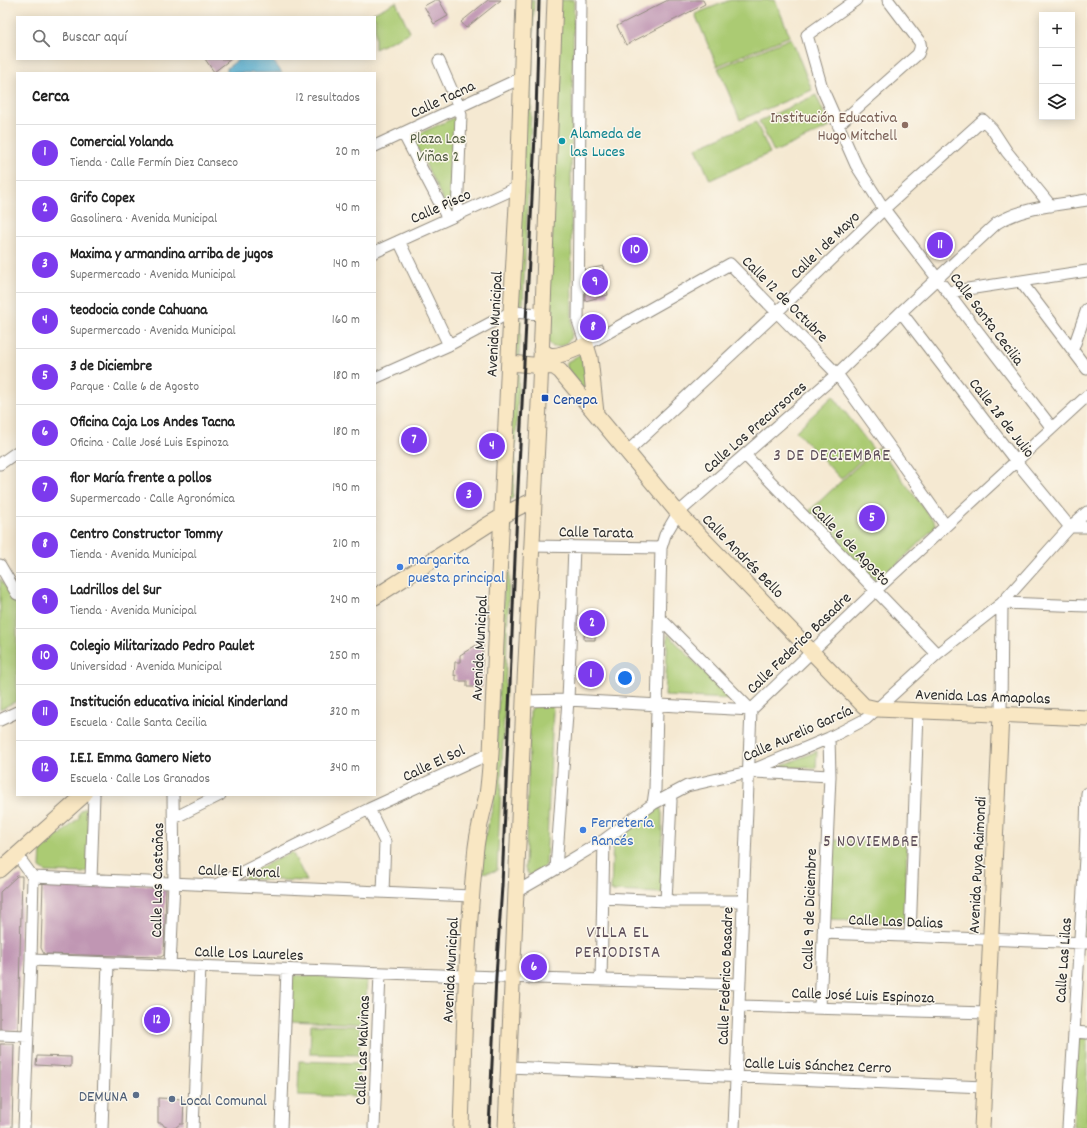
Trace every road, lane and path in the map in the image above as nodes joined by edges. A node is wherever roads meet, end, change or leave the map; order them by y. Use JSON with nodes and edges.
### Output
{"nodes":[{"id":1,"x":524,"y":0,"type":"edge"},
{"id":2,"x":555,"y":0,"type":"edge"},
{"id":3,"x":581,"y":0,"type":"edge"},
{"id":4,"x":856,"y":0,"type":"edge"},
{"id":5,"x":888,"y":0,"type":"edge"},
{"id":6,"x":439,"y":61,"type":"dead end"},
{"id":7,"x":521,"y":78,"type":"junction"},
{"id":8,"x":459,"y":107,"type":"junction"},
{"id":9,"x":838,"y":125,"type":"junction"},
{"id":10,"x":403,"y":134,"type":"junction"},
{"id":11,"x":376,"y":146,"type":"edge"},
{"id":12,"x":518,"y":188,"type":"junction"},
{"id":13,"x":1087,"y":200,"type":"edge"},
{"id":14,"x":1051,"y":206,"type":"junction"},
{"id":15,"x":884,"y":209,"type":"junction"},
{"id":16,"x":453,"y":217,"type":"junction"},
{"id":17,"x":399,"y":241,"type":"junction"},
{"id":18,"x":376,"y":252,"type":"edge"},
{"id":19,"x":1087,"y":271,"type":"edge"},
{"id":20,"x":938,"y":279,"type":"junction"},
{"id":21,"x":1021,"y":282,"type":"junction"},
{"id":22,"x":948,"y":292,"type":"junction"},
{"id":23,"x":1087,"y":310,"type":"edge"},
{"id":24,"x":511,"y":312,"type":"junction"},
{"id":25,"x":777,"y":312,"type":"junction"},
{"id":26,"x":902,"y":312,"type":"junction"},
{"id":27,"x":542,"y":314,"type":"junction"},
{"id":28,"x":586,"y":344,"type":"junction"},
{"id":29,"x":449,"y":345,"type":"junction"},
{"id":30,"x":1073,"y":349,"type":"junction"},
{"id":31,"x":541,"y":350,"type":"junction"},
{"id":32,"x":510,"y":363,"type":"junction"},
{"id":33,"x":540,"y":366,"type":"junction"},
{"id":34,"x":1087,"y":369,"type":"edge"},
{"id":35,"x":837,"y":374,"type":"junction"},
{"id":36,"x":376,"y":376,"type":"edge"},
{"id":37,"x":1087,"y":396,"type":"edge"},
{"id":38,"x":596,"y":413,"type":"junction"},
{"id":39,"x":1052,"y":428,"type":"junction"},
{"id":40,"x":627,"y":452,"type":"junction"},
{"id":41,"x":16,"y":453,"type":"edge"},
{"id":42,"x":745,"y":455,"type":"junction"},
{"id":43,"x":1015,"y":460,"type":"junction"},
{"id":44,"x":0,"y":464,"type":"edge"},
{"id":45,"x":534,"y":500,"type":"junction"},
{"id":46,"x":1087,"y":512,"type":"edge"},
{"id":47,"x":678,"y":514,"type":"junction"},
{"id":48,"x":502,"y":517,"type":"junction"},
{"id":49,"x":945,"y":525,"type":"junction"},
{"id":50,"x":1070,"y":527,"type":"junction"},
{"id":51,"x":1087,"y":527,"type":"edge"},
{"id":52,"x":531,"y":546,"type":"junction"},
{"id":53,"x":574,"y":547,"type":"junction"},
{"id":54,"x":661,"y":548,"type":"junction"},
{"id":55,"x":0,"y":565,"type":"edge"},
{"id":56,"x":875,"y":590,"type":"junction"},
{"id":57,"x":16,"y":592,"type":"edge"},
{"id":58,"x":376,"y":596,"type":"edge"},
{"id":59,"x":1002,"y":603,"type":"junction"},
{"id":60,"x":1087,"y":606,"type":"edge"},
{"id":61,"x":659,"y":617,"type":"junction"},
{"id":62,"x":812,"y":651,"type":"junction"},
{"id":63,"x":937,"y":654,"type":"junction"},
{"id":64,"x":568,"y":700,"type":"junction"},
{"id":65,"x":524,"y":701,"type":"junction"},
{"id":66,"x":658,"y":704,"type":"junction"},
{"id":67,"x":878,"y":709,"type":"junction"},
{"id":68,"x":750,"y":710,"type":"junction"},
{"id":69,"x":918,"y":711,"type":"junction"},
{"id":70,"x":16,"y":712,"type":"edge"},
{"id":71,"x":1001,"y":714,"type":"junction"},
{"id":72,"x":1087,"y":718,"type":"edge"},
{"id":73,"x":0,"y":720,"type":"edge"},
{"id":74,"x":829,"y":738,"type":"junction"},
{"id":75,"x":491,"y":753,"type":"junction"},
{"id":76,"x":748,"y":772,"type":"junction"},
{"id":77,"x":830,"y":776,"type":"junction"},
{"id":78,"x":1087,"y":793,"type":"edge"},
{"id":79,"x":670,"y":795,"type":"junction"},
{"id":80,"x":83,"y":796,"type":"edge"},
{"id":81,"x":94,"y":796,"type":"edge"},
{"id":82,"x":173,"y":796,"type":"edge"},
{"id":83,"x":218,"y":796,"type":"edge"},
{"id":84,"x":653,"y":804,"type":"junction"},
{"id":85,"x":369,"y":809,"type":"junction"},
{"id":86,"x":174,"y":818,"type":"junction"},
{"id":87,"x":604,"y":840,"type":"junction"},
{"id":88,"x":17,"y":855,"type":"junction"},
{"id":89,"x":1086,"y":859,"type":"edge"},
{"id":90,"x":0,"y":870,"type":"edge"},
{"id":91,"x":556,"y":870,"type":"junction"},
{"id":92,"x":33,"y":877,"type":"junction"},
{"id":93,"x":91,"y":879,"type":"junction"},
{"id":94,"x":174,"y":883,"type":"junction"},
{"id":95,"x":217,"y":885,"type":"junction"},
{"id":96,"x":383,"y":892,"type":"junction"},
{"id":97,"x":516,"y":892,"type":"junction"},
{"id":98,"x":471,"y":896,"type":"junction"},
{"id":99,"x":603,"y":898,"type":"junction"},
{"id":100,"x":666,"y":901,"type":"junction"},
{"id":101,"x":743,"y":902,"type":"junction"},
{"id":102,"x":823,"y":934,"type":"junction"},
{"id":103,"x":910,"y":937,"type":"junction"},
{"id":104,"x":990,"y":940,"type":"junction"},
{"id":105,"x":1083,"y":943,"type":"edge"},
{"id":106,"x":31,"y":960,"type":"junction"},
{"id":107,"x":108,"y":963,"type":"junction"},
{"id":108,"x":170,"y":965,"type":"junction"},
{"id":109,"x":200,"y":966,"type":"junction"},
{"id":110,"x":287,"y":970,"type":"junction"},
{"id":111,"x":380,"y":973,"type":"junction"},
{"id":112,"x":467,"y":976,"type":"junction"},
{"id":113,"x":512,"y":978,"type":"junction"},
{"id":114,"x":601,"y":980,"type":"junction"},
{"id":115,"x":740,"y":984,"type":"junction"},
{"id":116,"x":739,"y":1006,"type":"junction"},
{"id":117,"x":820,"y":1008,"type":"junction"},
{"id":118,"x":987,"y":1013,"type":"junction"},
{"id":119,"x":1074,"y":1032,"type":"junction"},
{"id":120,"x":1087,"y":1033,"type":"edge"},
{"id":121,"x":0,"y":1036,"type":"edge"},
{"id":122,"x":28,"y":1036,"type":"junction"},
{"id":123,"x":508,"y":1067,"type":"junction"},
{"id":124,"x":736,"y":1076,"type":"junction"},
{"id":125,"x":984,"y":1087,"type":"junction"},
{"id":126,"x":24,"y":1128,"type":"edge"},
{"id":127,"x":102,"y":1128,"type":"edge"},
{"id":128,"x":194,"y":1128,"type":"edge"},
{"id":129,"x":281,"y":1128,"type":"edge"},
{"id":130,"x":374,"y":1128,"type":"edge"},
{"id":131,"x":461,"y":1128,"type":"edge"},
{"id":132,"x":506,"y":1128,"type":"edge"},
{"id":133,"x":734,"y":1128,"type":"edge"},
{"id":134,"x":982,"y":1128,"type":"edge"},
{"id":135,"x":1068,"y":1128,"type":"edge"}],
"edges":[{"from":1,"to":7,"type":"main road","name":"Avenida Municipal"},
{"from":2,"to":27,"type":"main road"},
{"from":3,"to":28,"type":"street"},
{"from":4,"to":9,"type":"street","name":"Calle Santa Cecilia"},
{"from":5,"to":9,"type":"street"},
{"from":6,"to":8,"type":"street"},
{"from":7,"to":8,"type":"street","name":"Calle Tacna"},
{"from":7,"to":12,"type":"main road","name":"Avenida Municipal"},
{"from":8,"to":10,"type":"street","name":"Calle Tacna"},
{"from":8,"to":16,"type":"street"},
{"from":9,"to":15,"type":"street","name":"Calle Santa Cecilia"},
{"from":10,"to":11,"type":"street","name":"Calle Tacna"},
{"from":10,"to":16,"type":"street"},
{"from":12,"to":16,"type":"street","name":"Calle Pisco"},
{"from":12,"to":24,"type":"main road","name":"Avenida Municipal"},
{"from":13,"to":14,"type":"street","name":"Calle Los Precursores"},
{"from":14,"to":15,"type":"street","name":"Calle 1 de Mayo"},
{"from":14,"to":20,"type":"street","name":"Calle Los Precursores"},
{"from":15,"to":20,"type":"street","name":"Calle Santa Cecilia"},
{"from":15,"to":25,"type":"street","name":"Calle 1 de Mayo"},
{"from":16,"to":17,"type":"street","name":"Calle Pisco"},
{"from":17,"to":18,"type":"street","name":"Calle Pisco"},
{"from":17,"to":29,"type":"street"},
{"from":19,"to":21,"type":"street"},
{"from":20,"to":22,"type":"street","name":"Calle Santa Cecilia"},
{"from":20,"to":26,"type":"street","name":"Calle Los Precursores"},
{"from":21,"to":22,"type":"street"},
{"from":21,"to":30,"type":"street"},
{"from":22,"to":39,"type":"street","name":"Calle Santa Cecilia"},
{"from":23,"to":30,"type":"street"},
{"from":24,"to":27,"type":"street"},
{"from":24,"to":29,"type":"street"},
{"from":24,"to":32,"type":"main road","name":"Avenida Municipal"},
{"from":25,"to":28,"type":"street","name":"Calle 12 de Octubre"},
{"from":25,"to":35,"type":"street","name":"Calle 12 de Octubre"},
{"from":25,"to":40,"type":"street","name":"Calle 1 de Mayo"},
{"from":26,"to":35,"type":"street","name":"Calle Los Precursores"},
{"from":26,"to":43,"type":"street","name":"Calle 28 de Julio"},
{"from":27,"to":31,"type":"main road"},
{"from":28,"to":31,"type":"main road","name":"Calle 12 de Octubre"},
{"from":28,"to":38,"type":"main road"},
{"from":29,"to":36,"type":"street"},
{"from":30,"to":34,"type":"street"},
{"from":31,"to":33,"type":"main road"},
{"from":32,"to":33,"type":"main road","name":"Calle Andrés Bello"},
{"from":32,"to":48,"type":"main road","name":"Avenida Municipal"},
{"from":33,"to":38,"type":"main road","name":"Calle Andrés Bello"},
{"from":33,"to":45,"type":"main road"},
{"from":35,"to":42,"type":"street","name":"Calle Los Precursores"},
{"from":35,"to":49,"type":"street","name":"Calle 12 de Octubre"},
{"from":37,"to":39,"type":"street","name":"Calle Federico Basadre"},
{"from":38,"to":40,"type":"main road","name":"Calle Andrés Bello"},
{"from":39,"to":43,"type":"street","name":"Calle Federico Basadre"},
{"from":40,"to":47,"type":"main road","name":"Calle Andrés Bello"},
{"from":41,"to":44,"type":"street"},
{"from":42,"to":47,"type":"street","name":"Calle Los Precursores"},
{"from":42,"to":56,"type":"street","name":"Calle 6 de Agosto"},
{"from":43,"to":49,"type":"street","name":"Calle Federico Basadre"},
{"from":43,"to":50,"type":"street","name":"Calle 28 de Julio"},
{"from":45,"to":48,"type":"main road"},
{"from":45,"to":52,"type":"main road"},
{"from":46,"to":50,"type":"street","name":"Calle Aurelio García"},
{"from":47,"to":54,"type":"street","name":"Calle Los Precursores"},
{"from":47,"to":62,"type":"main road","name":"Calle Andrés Bello"},
{"from":48,"to":58,"type":"main road"},
{"from":48,"to":75,"type":"main road","name":"Avenida Municipal"},
{"from":49,"to":56,"type":"street","name":"Calle Federico Basadre"},
{"from":50,"to":51,"type":"street"},
{"from":50,"to":59,"type":"street","name":"Calle Aurelio García"},
{"from":52,"to":53,"type":"street","name":"Calle Tarata"},
{"from":52,"to":65,"type":"main road"},
{"from":53,"to":54,"type":"street","name":"Calle Tarata"},
{"from":53,"to":64,"type":"street"},
{"from":54,"to":61,"type":"street","name":"Calle Los Precursores"},
{"from":55,"to":57,"type":"street"},
{"from":56,"to":62,"type":"street","name":"Calle Federico Basadre"},
{"from":56,"to":63,"type":"street","name":"Calle 6 de Agosto"},
{"from":59,"to":60,"type":"street"},
{"from":59,"to":63,"type":"street","name":"Calle Aurelio García"},
{"from":59,"to":71,"type":"street","name":"Avenida Puya Raimondi"},
{"from":61,"to":66,"type":"street","name":"Calle Los Precursores"},
{"from":61,"to":68,"type":"street"},
{"from":62,"to":67,"type":"main road","name":"Calle Andrés Bello"},
{"from":62,"to":68,"type":"street","name":"Calle Federico Basadre"},
{"from":63,"to":67,"type":"street","name":"Calle Aurelio García"},
{"from":64,"to":65,"type":"street"},
{"from":64,"to":66,"type":"street"},
{"from":64,"to":91,"type":"street"},
{"from":65,"to":97,"type":"main road"},
{"from":66,"to":68,"type":"street"},
{"from":66,"to":84,"type":"street","name":"Calle Los Precursores"},
{"from":67,"to":69,"type":"main road","name":"Avenida Las Amapolas"},
{"from":67,"to":74,"type":"street","name":"Calle Aurelio García"},
{"from":68,"to":76,"type":"street","name":"Calle Federico Basadre"},
{"from":69,"to":71,"type":"main road","name":"Avenida Las Amapolas"},
{"from":69,"to":103,"type":"street"},
{"from":70,"to":73,"type":"street"},
{"from":71,"to":72,"type":"main road","name":"Avenida Las Amapolas"},
{"from":71,"to":104,"type":"main road","name":"Avenida Puya Raimondi"},
{"from":74,"to":76,"type":"street","name":"Calle Aurelio García"},
{"from":74,"to":77,"type":"street","name":"Calle 9 de Diciembre"},
{"from":75,"to":85,"type":"street","name":"Calle El Sol"},
{"from":75,"to":98,"type":"main road","name":"Avenida Municipal"},
{"from":76,"to":77,"type":"street"},
{"from":76,"to":79,"type":"street","name":"Calle Aurelio García"},
{"from":76,"to":101,"type":"street","name":"Calle Federico Basadre"},
{"from":77,"to":102,"type":"street","name":"Calle 9 de Diciembre"},
{"from":78,"to":89,"type":"street","name":"Calle Las Lilas"},
{"from":79,"to":84,"type":"street","name":"Calle Aurelio García"},
{"from":79,"to":100,"type":"street"},
{"from":80,"to":88,"type":"main road"},
{"from":81,"to":93,"type":"street"},
{"from":82,"to":86,"type":"street","name":"Calle Las Castañas"},
{"from":83,"to":86,"type":"street"},
{"from":84,"to":87,"type":"street","name":"Calle Aurelio García"},
{"from":85,"to":95,"type":"street","name":"Calle El Sol"},
{"from":85,"to":96,"type":"street"},
{"from":86,"to":94,"type":"street","name":"Calle Las Castañas"},
{"from":87,"to":91,"type":"street","name":"Calle Aurelio García"},
{"from":87,"to":99,"type":"street"},
{"from":88,"to":90,"type":"main road"},
{"from":88,"to":92,"type":"street"},
{"from":89,"to":105,"type":"street","name":"Calle Las Lilas"},
{"from":91,"to":97,"type":"street","name":"Calle Aurelio García"},
{"from":92,"to":93,"type":"street","name":"Calle El Moral"},
{"from":92,"to":106,"type":"street"},
{"from":93,"to":94,"type":"street","name":"Calle El Moral"},
{"from":94,"to":95,"type":"street","name":"Calle El Moral"},
{"from":94,"to":108,"type":"street","name":"Calle Las Castañas"},
{"from":95,"to":96,"type":"street","name":"Calle El Moral"},
{"from":96,"to":98,"type":"street","name":"Calle El Moral"},
{"from":97,"to":113,"type":"main road"},
{"from":98,"to":112,"type":"main road","name":"Avenida Municipal"},
{"from":99,"to":100,"type":"street"},
{"from":99,"to":114,"type":"street"},
{"from":100,"to":101,"type":"street"},
{"from":101,"to":115,"type":"street","name":"Calle Federico Basadre"},
{"from":102,"to":103,"type":"street","name":"Calle Las Dalias"},
{"from":102,"to":117,"type":"street","name":"Calle 9 de Diciembre"},
{"from":103,"to":104,"type":"street","name":"Calle Las Dalias"},
{"from":104,"to":105,"type":"street","name":"Calle Las Dalias"},
{"from":104,"to":118,"type":"main road","name":"Avenida Puya Raimondi"},
{"from":105,"to":119,"type":"street","name":"Calle Las Lilas"},
{"from":106,"to":107,"type":"street","name":"Calle Los Laureles"},
{"from":106,"to":122,"type":"street"},
{"from":107,"to":108,"type":"street","name":"Calle Los Laureles"},
{"from":107,"to":127,"type":"street"},
{"from":108,"to":109,"type":"street","name":"Calle Los Laureles"},
{"from":109,"to":110,"type":"street","name":"Calle Los Laureles"},
{"from":109,"to":128,"type":"street"},
{"from":110,"to":111,"type":"street","name":"Calle Los Laureles"},
{"from":110,"to":129,"type":"street"},
{"from":111,"to":112,"type":"street","name":"Calle Los Laureles"},
{"from":111,"to":130,"type":"street","name":"Calle Las Malvinas"},
{"from":112,"to":113,"type":"street"},
{"from":112,"to":131,"type":"main road","name":"Avenida Municipal"},
{"from":113,"to":114,"type":"street"},
{"from":113,"to":123,"type":"main road"},
{"from":114,"to":115,"type":"street"},
{"from":115,"to":116,"type":"street","name":"Calle Federico Basadre"},
{"from":116,"to":117,"type":"street","name":"Calle José Luis Espinoza"},
{"from":116,"to":124,"type":"street","name":"Calle Federico Basadre"},
{"from":117,"to":118,"type":"street","name":"Calle José Luis Espinoza"},
{"from":118,"to":125,"type":"main road","name":"Avenida Puya Raimondi"},
{"from":119,"to":120,"type":"street"},
{"from":119,"to":135,"type":"street","name":"Calle Las Lilas"},
{"from":121,"to":122,"type":"street"},
{"from":122,"to":126,"type":"street"},
{"from":123,"to":124,"type":"street","name":"Calle Luis Sánchez Cerro"},
{"from":123,"to":132,"type":"main road"},
{"from":124,"to":125,"type":"street","name":"Calle Luis Sánchez Cerro"},
{"from":124,"to":133,"type":"street","name":"Calle Federico Basadre"},
{"from":125,"to":134,"type":"main road","name":"Avenida Puya Raimondi"}]}
